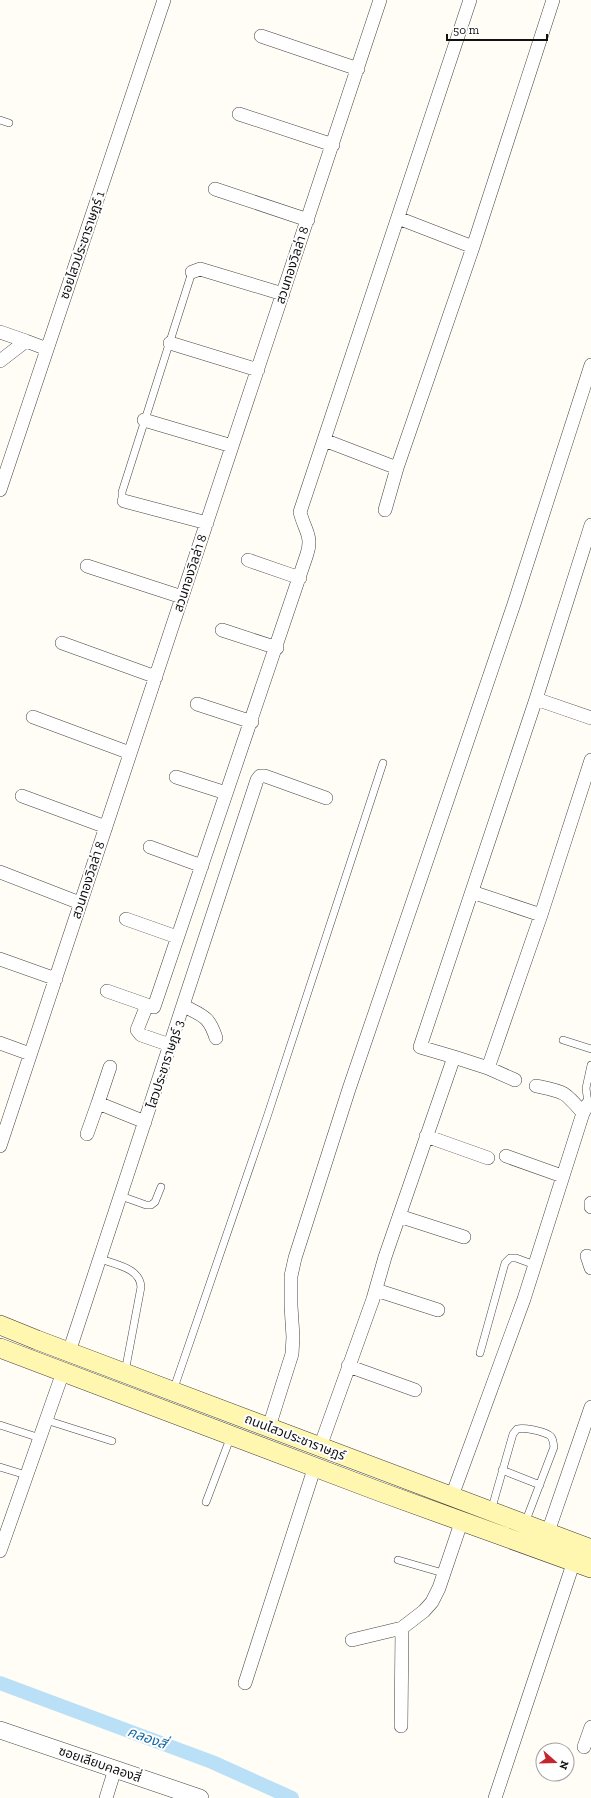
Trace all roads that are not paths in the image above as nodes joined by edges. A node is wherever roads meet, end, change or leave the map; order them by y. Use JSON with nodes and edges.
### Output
{"nodes":[{"id":1,"x":164,"y":0,"type":"edge"},
{"id":2,"x":380,"y":0,"type":"edge"},
{"id":3,"x":470,"y":0,"type":"edge"},
{"id":4,"x":554,"y":0,"type":"edge"},
{"id":5,"x":261,"y":36,"type":"dead end"},
{"id":6,"x":358,"y":69,"type":"junction"},
{"id":7,"x":239,"y":114,"type":"dead end"},
{"id":8,"x":0,"y":120,"type":"edge"},
{"id":9,"x":9,"y":123,"type":"dead end"},
{"id":10,"x":333,"y":144,"type":"junction"},
{"id":11,"x":215,"y":189,"type":"dead end"},
{"id":12,"x":398,"y":218,"type":"junction"},
{"id":13,"x":308,"y":220,"type":"junction"},
{"id":14,"x":472,"y":247,"type":"junction"},
{"id":15,"x":192,"y":272,"type":"joint"},
{"id":16,"x":283,"y":294,"type":"junction"},
{"id":17,"x":0,"y":332,"type":"edge"},
{"id":18,"x":26,"y":342,"type":"junction"},
{"id":19,"x":170,"y":343,"type":"junction"},
{"id":20,"x":47,"y":349,"type":"junction"},
{"id":21,"x":0,"y":361,"type":"edge"},
{"id":22,"x":591,"y":365,"type":"edge"},
{"id":23,"x":258,"y":370,"type":"junction"},
{"id":24,"x":144,"y":420,"type":"junction"},
{"id":25,"x":324,"y":440,"type":"junction"},
{"id":26,"x":232,"y":446,"type":"junction"},
{"id":27,"x":397,"y":468,"type":"junction"},
{"id":28,"x":0,"y":490,"type":"edge"},
{"id":29,"x":124,"y":501,"type":"joint"},
{"id":30,"x":385,"y":510,"type":"dead end"},
{"id":31,"x":207,"y":523,"type":"junction"},
{"id":32,"x":591,"y":525,"type":"edge"},
{"id":33,"x":248,"y":560,"type":"dead end"},
{"id":34,"x":87,"y":566,"type":"dead end"},
{"id":35,"x":300,"y":578,"type":"junction"},
{"id":36,"x":182,"y":597,"type":"junction"},
{"id":37,"x":222,"y":630,"type":"dead end"},
{"id":38,"x":62,"y":643,"type":"dead end"},
{"id":39,"x":276,"y":648,"type":"junction"},
{"id":40,"x":156,"y":677,"type":"junction"},
{"id":41,"x":536,"y":699,"type":"junction"},
{"id":42,"x":197,"y":704,"type":"dead end"},
{"id":43,"x":33,"y":717,"type":"dead end"},
{"id":44,"x":591,"y":718,"type":"edge"},
{"id":45,"x":252,"y":722,"type":"junction"},
{"id":46,"x":130,"y":753,"type":"junction"},
{"id":47,"x":591,"y":760,"type":"edge"},
{"id":48,"x":383,"y":763,"type":"dead end"},
{"id":49,"x":176,"y":776,"type":"dead end"},
{"id":50,"x":226,"y":793,"type":"junction"},
{"id":51,"x":22,"y":796,"type":"dead end"},
{"id":52,"x":326,"y":798,"type":"dead end"},
{"id":53,"x":106,"y":826,"type":"junction"},
{"id":54,"x":150,"y":847,"type":"dead end"},
{"id":55,"x":202,"y":866,"type":"junction"},
{"id":56,"x":0,"y":872,"type":"edge"},
{"id":57,"x":472,"y":892,"type":"junction"},
{"id":58,"x":80,"y":903,"type":"junction"},
{"id":59,"x":541,"y":915,"type":"junction"},
{"id":60,"x":126,"y":919,"type":"dead end"},
{"id":61,"x":177,"y":937,"type":"junction"},
{"id":62,"x":0,"y":959,"type":"edge"},
{"id":63,"x":56,"y":979,"type":"junction"},
{"id":64,"x":106,"y":991,"type":"dead end"},
{"id":65,"x":147,"y":1005,"type":"junction"},
{"id":66,"x":184,"y":1006,"type":"junction"},
{"id":67,"x":216,"y":1038,"type":"dead end"},
{"id":68,"x":563,"y":1040,"type":"dead end"},
{"id":69,"x":0,"y":1043,"type":"edge"},
{"id":70,"x":170,"y":1045,"type":"junction"},
{"id":71,"x":591,"y":1049,"type":"edge"},
{"id":72,"x":30,"y":1054,"type":"junction"},
{"id":73,"x":454,"y":1057,"type":"junction"},
{"id":74,"x":591,"y":1065,"type":"edge"},
{"id":75,"x":110,"y":1067,"type":"dead end"},
{"id":76,"x":488,"y":1068,"type":"junction"},
{"id":77,"x":516,"y":1080,"type":"dead end"},
{"id":78,"x":536,"y":1086,"type":"dead end"},
{"id":79,"x":98,"y":1103,"type":"junction"},
{"id":80,"x":588,"y":1107,"type":"edge"},
{"id":81,"x":145,"y":1122,"type":"junction"},
{"id":82,"x":3,"y":1129,"type":"edge"},
{"id":83,"x":87,"y":1134,"type":"dead end"},
{"id":84,"x":426,"y":1136,"type":"junction"},
{"id":85,"x":0,"y":1146,"type":"edge"},
{"id":86,"x":506,"y":1156,"type":"dead end"},
{"id":87,"x":488,"y":1158,"type":"dead end"},
{"id":88,"x":562,"y":1176,"type":"junction"},
{"id":89,"x":161,"y":1187,"type":"dead end"},
{"id":90,"x":121,"y":1196,"type":"junction"},
{"id":91,"x":591,"y":1203,"type":"edge"},
{"id":92,"x":591,"y":1207,"type":"edge"},
{"id":93,"x":399,"y":1216,"type":"junction"},
{"id":94,"x":464,"y":1237,"type":"dead end"},
{"id":95,"x":101,"y":1259,"type":"junction"},
{"id":96,"x":535,"y":1265,"type":"junction"},
{"id":97,"x":376,"y":1290,"type":"junction"},
{"id":98,"x":438,"y":1310,"type":"dead end"},
{"id":99,"x":0,"y":1325,"type":"edge"},
{"id":100,"x":0,"y":1348,"type":"edge"},
{"id":101,"x":69,"y":1352,"type":"junction"},
{"id":102,"x":480,"y":1353,"type":"dead end"},
{"id":103,"x":348,"y":1366,"type":"junction"},
{"id":104,"x":63,"y":1372,"type":"junction"},
{"id":105,"x":125,"y":1373,"type":"junction"},
{"id":106,"x":415,"y":1390,"type":"dead end"},
{"id":107,"x":173,"y":1391,"type":"junction"},
{"id":108,"x":591,"y":1407,"type":"edge"},
{"id":109,"x":46,"y":1420,"type":"junction"},
{"id":110,"x":0,"y":1425,"type":"edge"},
{"id":111,"x":269,"y":1427,"type":"junction"},
{"id":112,"x":231,"y":1434,"type":"junction"},
{"id":113,"x":40,"y":1438,"type":"junction"},
{"id":114,"x":112,"y":1441,"type":"dead end"},
{"id":115,"x":320,"y":1447,"type":"junction"},
{"id":116,"x":315,"y":1466,"type":"junction"},
{"id":117,"x":0,"y":1467,"type":"edge"},
{"id":118,"x":502,"y":1470,"type":"junction"},
{"id":119,"x":26,"y":1475,"type":"junction"},
{"id":120,"x":540,"y":1485,"type":"junction"},
{"id":121,"x":452,"y":1496,"type":"junction"},
{"id":122,"x":206,"y":1502,"type":"dead end"},
{"id":123,"x":490,"y":1511,"type":"junction"},
{"id":124,"x":462,"y":1520,"type":"junction"},
{"id":125,"x":525,"y":1524,"type":"junction"},
{"id":126,"x":548,"y":1532,"type":"junction"},
{"id":127,"x":591,"y":1548,"type":"edge"},
{"id":128,"x":0,"y":1551,"type":"edge"},
{"id":129,"x":398,"y":1560,"type":"dead end"},
{"id":130,"x":583,"y":1565,"type":"edge"},
{"id":131,"x":443,"y":1573,"type":"junction"},
{"id":132,"x":402,"y":1628,"type":"junction"},
{"id":133,"x":352,"y":1640,"type":"dead end"},
{"id":134,"x":245,"y":1683,"type":"dead end"},
{"id":135,"x":401,"y":1726,"type":"dead end"},
{"id":136,"x":591,"y":1727,"type":"edge"},
{"id":137,"x":0,"y":1730,"type":"edge"},
{"id":138,"x":584,"y":1747,"type":"dead end"},
{"id":139,"x":115,"y":1769,"type":"junction"},
{"id":140,"x":106,"y":1798,"type":"edge"},
{"id":141,"x":200,"y":1798,"type":"edge"},
{"id":142,"x":495,"y":1798,"type":"edge"}],
"edges":[{"from":1,"to":20,"type":"street","name":"ซอยไสวประชาราษฎร์ 1"},
{"from":2,"to":6,"type":"street","name":"สวนทองวิลล่า 8"},
{"from":3,"to":12,"type":"street"},
{"from":4,"to":14,"type":"street"},
{"from":5,"to":6,"type":"street"},
{"from":6,"to":10,"type":"street","name":"สวนทองวิลล่า 8"},
{"from":7,"to":10,"type":"street"},
{"from":8,"to":9,"type":"lane"},
{"from":10,"to":13,"type":"street","name":"สวนทองวิลล่า 8"},
{"from":11,"to":13,"type":"street"},
{"from":12,"to":14,"type":"street"},
{"from":12,"to":25,"type":"street"},
{"from":13,"to":16,"type":"street","name":"สวนทองวิลล่า 8"},
{"from":14,"to":27,"type":"street"},
{"from":15,"to":16,"type":"street"},
{"from":15,"to":19,"type":"lane"},
{"from":16,"to":23,"type":"street","name":"สวนทองวิลล่า 8"},
{"from":17,"to":18,"type":"street"},
{"from":18,"to":20,"type":"street"},
{"from":18,"to":21,"type":"street"},
{"from":19,"to":23,"type":"street"},
{"from":19,"to":24,"type":"lane"},
{"from":20,"to":28,"type":"street","name":"ซอยไสวประชาราษฎร์ 1"},
{"from":22,"to":111,"type":"street"},
{"from":23,"to":26,"type":"street","name":"สวนทองวิลล่า 8"},
{"from":24,"to":26,"type":"street"},
{"from":24,"to":29,"type":"lane"},
{"from":25,"to":27,"type":"street"},
{"from":25,"to":35,"type":"street"},
{"from":26,"to":31,"type":"street","name":"สวนทองวิลล่า 8"},
{"from":27,"to":30,"type":"street"},
{"from":29,"to":31,"type":"street"},
{"from":31,"to":36,"type":"street","name":"สวนทองวิลล่า 8"},
{"from":32,"to":41,"type":"street"},
{"from":33,"to":35,"type":"street"},
{"from":34,"to":36,"type":"street"},
{"from":35,"to":39,"type":"street"},
{"from":36,"to":40,"type":"street","name":"สวนทองวิลล่า 8"},
{"from":37,"to":39,"type":"street"},
{"from":38,"to":40,"type":"street"},
{"from":39,"to":45,"type":"street"},
{"from":40,"to":46,"type":"street","name":"สวนทองวิลล่า 8"},
{"from":41,"to":44,"type":"street"},
{"from":41,"to":57,"type":"street"},
{"from":42,"to":45,"type":"street"},
{"from":43,"to":46,"type":"street"},
{"from":45,"to":50,"type":"street"},
{"from":46,"to":53,"type":"street","name":"สวนทองวิลล่า 8"},
{"from":47,"to":59,"type":"street"},
{"from":48,"to":107,"type":"lane"},
{"from":49,"to":50,"type":"street"},
{"from":50,"to":55,"type":"street"},
{"from":51,"to":53,"type":"street"},
{"from":52,"to":66,"type":"street","name":"ไสวประชาราษฎร์ 3"},
{"from":53,"to":58,"type":"street","name":"สวนทองวิลล่า 8"},
{"from":54,"to":55,"type":"street"},
{"from":55,"to":61,"type":"street"},
{"from":56,"to":58,"type":"street"},
{"from":57,"to":59,"type":"street"},
{"from":57,"to":73,"type":"street"},
{"from":58,"to":63,"type":"street","name":"สวนทองวิลล่า 8"},
{"from":59,"to":76,"type":"street"},
{"from":60,"to":61,"type":"street"},
{"from":61,"to":65,"type":"street"},
{"from":62,"to":63,"type":"street"},
{"from":63,"to":72,"type":"street","name":"สวนทองวิลล่า 8"},
{"from":64,"to":65,"type":"street"},
{"from":65,"to":70,"type":"street"},
{"from":66,"to":67,"type":"street"},
{"from":66,"to":70,"type":"street","name":"ไสวประชาราษฎร์ 3"},
{"from":68,"to":71,"type":"lane"},
{"from":69,"to":72,"type":"street"},
{"from":70,"to":81,"type":"street","name":"ไสวประชาราษฎร์ 3"},
{"from":72,"to":82,"type":"street","name":"สวนทองวิลล่า 8"},
{"from":73,"to":76,"type":"street"},
{"from":73,"to":84,"type":"street"},
{"from":74,"to":80,"type":"lane"},
{"from":75,"to":79,"type":"street"},
{"from":76,"to":77,"type":"street"},
{"from":78,"to":80,"type":"street"},
{"from":79,"to":81,"type":"street"},
{"from":79,"to":83,"type":"street"},
{"from":80,"to":88,"type":"street"},
{"from":81,"to":90,"type":"street","name":"ไสวประชาราษฎร์ 3"},
{"from":82,"to":85,"type":"street","name":"สวนทองวิลล่า 8"},
{"from":84,"to":87,"type":"street"},
{"from":84,"to":93,"type":"street"},
{"from":86,"to":88,"type":"street"},
{"from":88,"to":96,"type":"street"},
{"from":89,"to":90,"type":"lane"},
{"from":90,"to":95,"type":"street","name":"ไสวประชาราษฎร์ 3"},
{"from":91,"to":92,"type":"street"},
{"from":93,"to":94,"type":"street"},
{"from":93,"to":97,"type":"street"},
{"from":95,"to":101,"type":"street","name":"ไสวประชาราษฎร์ 3"},
{"from":95,"to":105,"type":"lane"},
{"from":96,"to":102,"type":"lane"},
{"from":96,"to":121,"type":"street"},
{"from":97,"to":98,"type":"street"},
{"from":97,"to":103,"type":"street"},
{"from":99,"to":101,"type":"main road","name":"ถนนไสวประชาราษฎร์"},
{"from":100,"to":104,"type":"main road","name":"ถนนไสวประชาราษฎร์"},
{"from":101,"to":105,"type":"main road","name":"ถนนไสวประชาราษฎร์"},
{"from":103,"to":106,"type":"street"},
{"from":103,"to":115,"type":"street"},
{"from":104,"to":109,"type":"street"},
{"from":104,"to":112,"type":"main road","name":"ถนนไสวประชาราษฎร์"},
{"from":105,"to":107,"type":"main road","name":"ถนนไสวประชาราษฎร์"},
{"from":107,"to":111,"type":"main road","name":"ถนนไสวประชาราษฎร์"},
{"from":108,"to":126,"type":"street"},
{"from":109,"to":113,"type":"street"},
{"from":109,"to":114,"type":"lane"},
{"from":110,"to":113,"type":"lane"},
{"from":111,"to":115,"type":"main road","name":"ถนนไสวประชาราษฎร์"},
{"from":112,"to":116,"type":"main road","name":"ถนนไสวประชาราษฎร์"},
{"from":112,"to":122,"type":"lane"},
{"from":113,"to":119,"type":"street"},
{"from":115,"to":121,"type":"main road","name":"ถนนไสวประชาราษฎร์"},
{"from":116,"to":124,"type":"main road","name":"ถนนไสวประชาราษฎร์"},
{"from":116,"to":134,"type":"street"},
{"from":117,"to":119,"type":"lane"},
{"from":118,"to":120,"type":"lane"},
{"from":118,"to":120,"type":"lane"},
{"from":118,"to":123,"type":"lane"},
{"from":119,"to":128,"type":"street"},
{"from":120,"to":125,"type":"lane"},
{"from":121,"to":123,"type":"main road","name":"ถนนไสวประชาราษฎร์"},
{"from":123,"to":125,"type":"main road","name":"ถนนไสวประชาราษฎร์"},
{"from":124,"to":130,"type":"main road","name":"ถนนไสวประชาราษฎร์"},
{"from":124,"to":131,"type":"street"},
{"from":125,"to":126,"type":"main road","name":"ถนนไสวประชาราษฎร์"},
{"from":126,"to":127,"type":"main road","name":"ถนนไสวประชาราษฎร์"},
{"from":129,"to":131,"type":"lane"},
{"from":130,"to":142,"type":"street"},
{"from":131,"to":132,"type":"street"},
{"from":132,"to":133,"type":"street"},
{"from":132,"to":135,"type":"street"},
{"from":136,"to":138,"type":"street"},
{"from":137,"to":139,"type":"street","name":"ซอยเลียบคลองสี่"},
{"from":139,"to":140,"type":"street"},
{"from":139,"to":141,"type":"street","name":"ซอยเลียบคลองสี่"}]}
